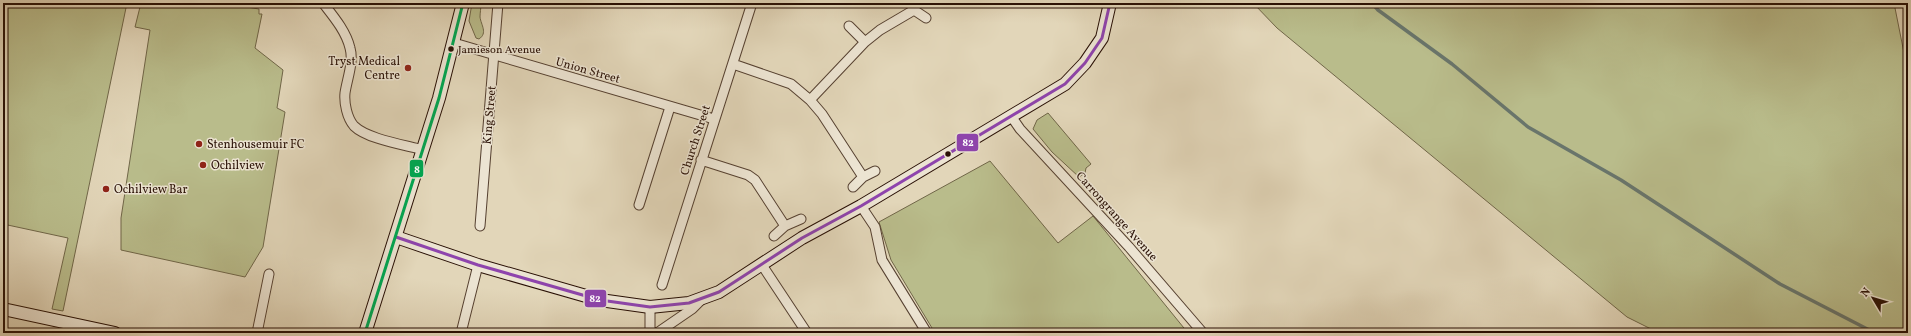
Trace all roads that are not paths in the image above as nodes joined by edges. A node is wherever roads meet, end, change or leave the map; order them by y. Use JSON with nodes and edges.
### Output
{"nodes":[{"id":1,"x":323,"y":3,"type":"edge"},
{"id":2,"x":462,"y":3,"type":"edge"},
{"id":3,"x":498,"y":3,"type":"edge"},
{"id":4,"x":752,"y":3,"type":"edge"},
{"id":5,"x":1110,"y":3,"type":"edge"},
{"id":6,"x":914,"y":6,"type":"edge"},
{"id":7,"x":926,"y":18,"type":"dead end"},
{"id":8,"x":849,"y":26,"type":"dead end"},
{"id":9,"x":865,"y":42,"type":"junction"},
{"id":10,"x":454,"y":43,"type":"junction"},
{"id":11,"x":495,"y":55,"type":"junction"},
{"id":12,"x":733,"y":64,"type":"junction"},
{"id":13,"x":810,"y":100,"type":"junction"},
{"id":14,"x":670,"y":107,"type":"junction"},
{"id":15,"x":1011,"y":116,"type":"junction"},
{"id":16,"x":714,"y":120,"type":"junction"},
{"id":17,"x":424,"y":150,"type":"junction"},
{"id":18,"x":701,"y":160,"type":"junction"},
{"id":19,"x":875,"y":171,"type":"dead end"},
{"id":20,"x":862,"y":177,"type":"junction"},
{"id":21,"x":853,"y":187,"type":"dead end"},
{"id":22,"x":639,"y":205,"type":"dead end"},
{"id":23,"x":861,"y":206,"type":"junction"},
{"id":24,"x":801,"y":219,"type":"dead end"},
{"id":25,"x":480,"y":226,"type":"dead end"},
{"id":26,"x":785,"y":226,"type":"junction"},
{"id":27,"x":774,"y":236,"type":"dead end"},
{"id":28,"x":396,"y":237,"type":"junction"},
{"id":29,"x":478,"y":265,"type":"junction"},
{"id":30,"x":762,"y":265,"type":"junction"},
{"id":31,"x":269,"y":274,"type":"dead end"},
{"id":32,"x":662,"y":285,"type":"dead end"},
{"id":33,"x":702,"y":299,"type":"junction"},
{"id":34,"x":650,"y":306,"type":"junction"},
{"id":35,"x":3,"y":309,"type":"edge"},
{"id":36,"x":111,"y":333,"type":"edge"},
{"id":37,"x":257,"y":333,"type":"edge"},
{"id":38,"x":365,"y":333,"type":"edge"},
{"id":39,"x":462,"y":333,"type":"edge"},
{"id":40,"x":650,"y":333,"type":"edge"},
{"id":41,"x":656,"y":333,"type":"edge"},
{"id":42,"x":807,"y":333,"type":"edge"},
{"id":43,"x":927,"y":333,"type":"edge"},
{"id":44,"x":1203,"y":333,"type":"edge"}],
"edges":[{"from":1,"to":17,"type":"street"},
{"from":2,"to":10,"type":"street"},
{"from":3,"to":11,"type":"street","name":"King Street"},
{"from":4,"to":12,"type":"street","name":"Church Street"},
{"from":5,"to":15,"type":"street"},
{"from":6,"to":7,"type":"street"},
{"from":6,"to":9,"type":"street"},
{"from":8,"to":9,"type":"street"},
{"from":9,"to":13,"type":"street"},
{"from":10,"to":11,"type":"street","name":"Union Street"},
{"from":10,"to":17,"type":"street"},
{"from":11,"to":14,"type":"street","name":"Union Street"},
{"from":11,"to":25,"type":"street","name":"King Street"},
{"from":12,"to":13,"type":"street"},
{"from":12,"to":16,"type":"street","name":"Church Street"},
{"from":13,"to":20,"type":"street"},
{"from":14,"to":16,"type":"street","name":"Union Street"},
{"from":14,"to":22,"type":"street"},
{"from":15,"to":23,"type":"street"},
{"from":15,"to":44,"type":"street","name":"Carrongrange Avenue"},
{"from":16,"to":18,"type":"street","name":"Church Street"},
{"from":17,"to":28,"type":"street"},
{"from":18,"to":26,"type":"street"},
{"from":18,"to":32,"type":"street","name":"Church Street"},
{"from":19,"to":20,"type":"street"},
{"from":20,"to":21,"type":"street"},
{"from":23,"to":30,"type":"street"},
{"from":23,"to":43,"type":"street"},
{"from":24,"to":26,"type":"street"},
{"from":26,"to":27,"type":"street"},
{"from":28,"to":29,"type":"street"},
{"from":28,"to":38,"type":"street"},
{"from":29,"to":34,"type":"street"},
{"from":29,"to":39,"type":"street"},
{"from":30,"to":33,"type":"street"},
{"from":30,"to":42,"type":"street"},
{"from":31,"to":37,"type":"street"},
{"from":33,"to":34,"type":"street"},
{"from":33,"to":41,"type":"street"},
{"from":34,"to":40,"type":"street"},
{"from":35,"to":36,"type":"street"}]}
